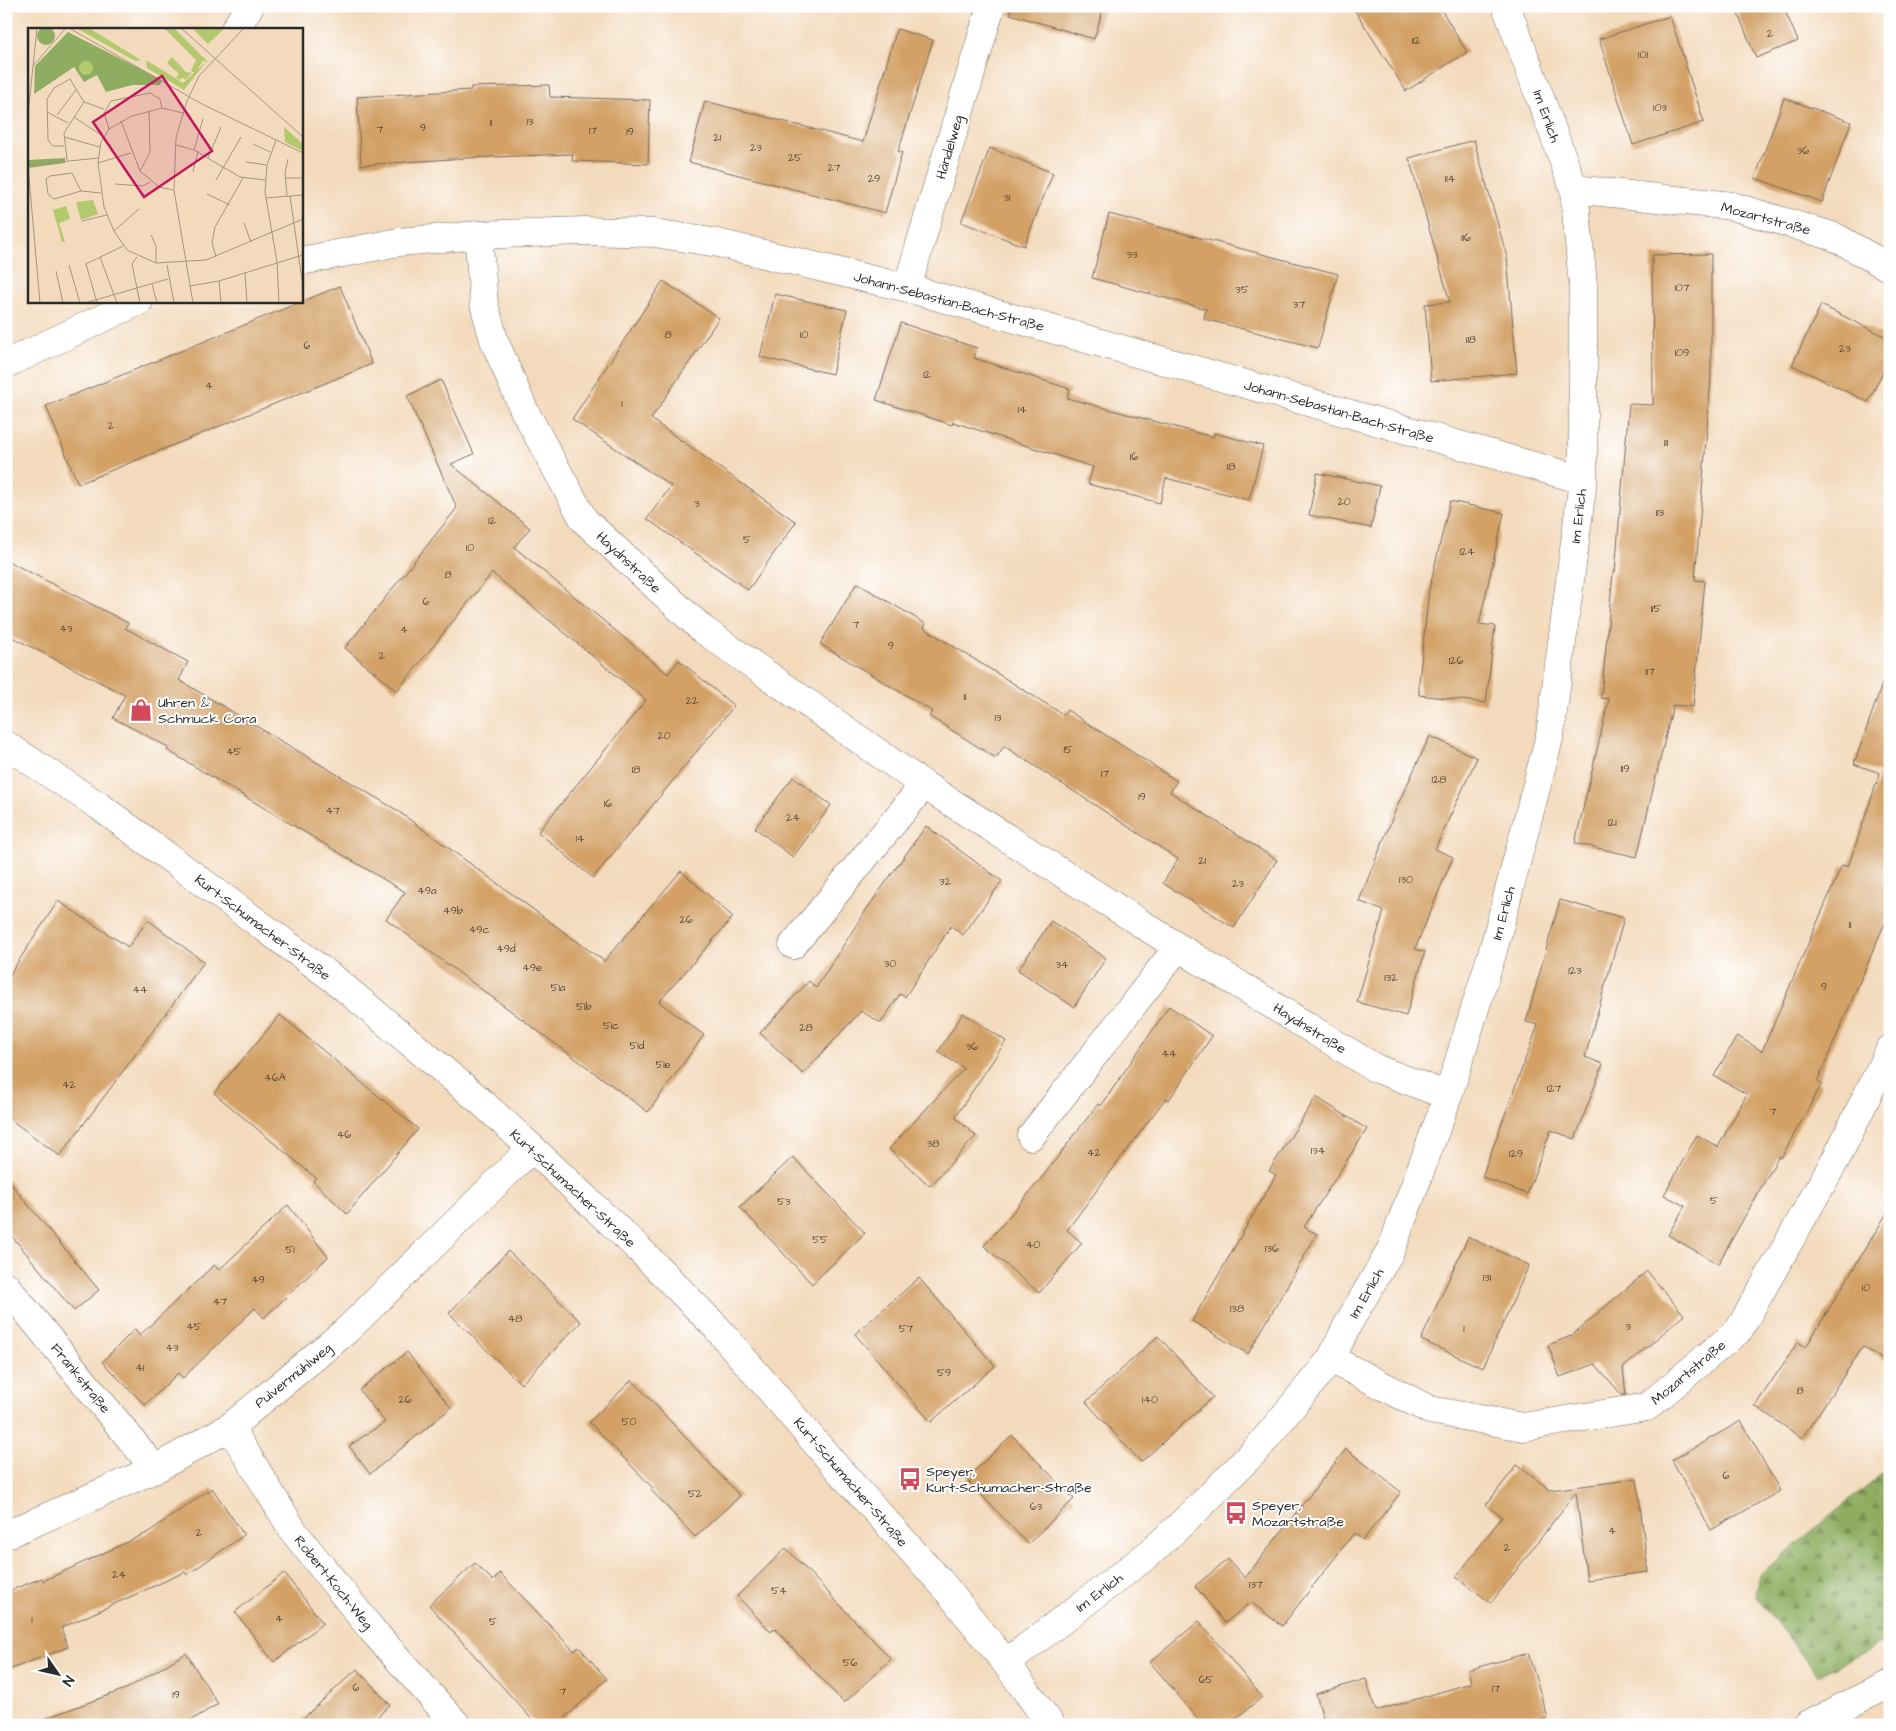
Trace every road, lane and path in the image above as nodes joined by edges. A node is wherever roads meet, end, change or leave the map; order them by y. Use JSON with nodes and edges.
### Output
{"nodes":[{"id":1,"x":250,"y":6,"type":"edge"},
{"id":2,"x":991,"y":6,"type":"edge"},
{"id":3,"x":1506,"y":6,"type":"edge"},
{"id":4,"x":235,"y":28,"type":"edge"},
{"id":5,"x":1574,"y":189,"type":"junction"},
{"id":6,"x":478,"y":235,"type":"junction"},
{"id":7,"x":302,"y":260,"type":"edge"},
{"id":8,"x":1890,"y":268,"type":"edge"},
{"id":9,"x":907,"y":288,"type":"junction"},
{"id":10,"x":137,"y":302,"type":"edge"},
{"id":11,"x":6,"y":364,"type":"edge"},
{"id":12,"x":1583,"y":480,"type":"junction"},
{"id":13,"x":6,"y":745,"type":"edge"},
{"id":14,"x":924,"y":785,"type":"junction"},
{"id":15,"x":793,"y":944,"type":"dead end"},
{"id":16,"x":1178,"y":947,"type":"junction"},
{"id":17,"x":1890,"y":1049,"type":"edge"},
{"id":18,"x":1448,"y":1096,"type":"junction"},
{"id":19,"x":1031,"y":1136,"type":"dead end"},
{"id":20,"x":532,"y":1148,"type":"junction"},
{"id":21,"x":6,"y":1286,"type":"edge"},
{"id":22,"x":1331,"y":1359,"type":"junction"},
{"id":23,"x":230,"y":1427,"type":"junction"},
{"id":24,"x":155,"y":1469,"type":"junction"},
{"id":25,"x":6,"y":1535,"type":"edge"},
{"id":26,"x":1006,"y":1664,"type":"junction"},
{"id":27,"x":1890,"y":1684,"type":"edge"},
{"id":28,"x":457,"y":1725,"type":"edge"},
{"id":29,"x":1051,"y":1725,"type":"edge"},
{"id":30,"x":1806,"y":1725,"type":"edge"}],
"edges":[{"from":1,"to":4,"type":"street"},
{"from":2,"to":9,"type":"street","name":"Händelweg"},
{"from":3,"to":5,"type":"street","name":"Im Erlich"},
{"from":5,"to":8,"type":"street","name":"Mozartstraße"},
{"from":5,"to":12,"type":"street","name":"Im Erlich"},
{"from":6,"to":7,"type":"street","name":"Johann-Sebastian-Bach-Straße"},
{"from":6,"to":9,"type":"street","name":"Johann-Sebastian-Bach-Straße"},
{"from":6,"to":14,"type":"street","name":"Haydnstraße"},
{"from":9,"to":12,"type":"street","name":"Johann-Sebastian-Bach-Straße"},
{"from":10,"to":11,"type":"street"},
{"from":12,"to":18,"type":"street","name":"Im Erlich"},
{"from":13,"to":20,"type":"street","name":"Kurt-Schumacher-Straße"},
{"from":14,"to":15,"type":"street"},
{"from":14,"to":16,"type":"street","name":"Haydnstraße"},
{"from":16,"to":18,"type":"street","name":"Haydnstraße"},
{"from":16,"to":19,"type":"street"},
{"from":17,"to":22,"type":"street","name":"Mozartstraße"},
{"from":18,"to":22,"type":"street","name":"Im Erlich"},
{"from":20,"to":23,"type":"street","name":"Pulvermühlweg"},
{"from":20,"to":26,"type":"street","name":"Kurt-Schumacher-Straße"},
{"from":21,"to":24,"type":"street","name":"Frankstraße"},
{"from":22,"to":26,"type":"street","name":"Im Erlich"},
{"from":23,"to":24,"type":"street","name":"Pulvermühlweg"},
{"from":23,"to":28,"type":"street","name":"Robert-Koch-Weg"},
{"from":24,"to":25,"type":"street","name":"Pulvermühlweg"},
{"from":26,"to":29,"type":"street","name":"Kurt-Schumacher-Straße"},
{"from":27,"to":30,"type":"street"}]}
